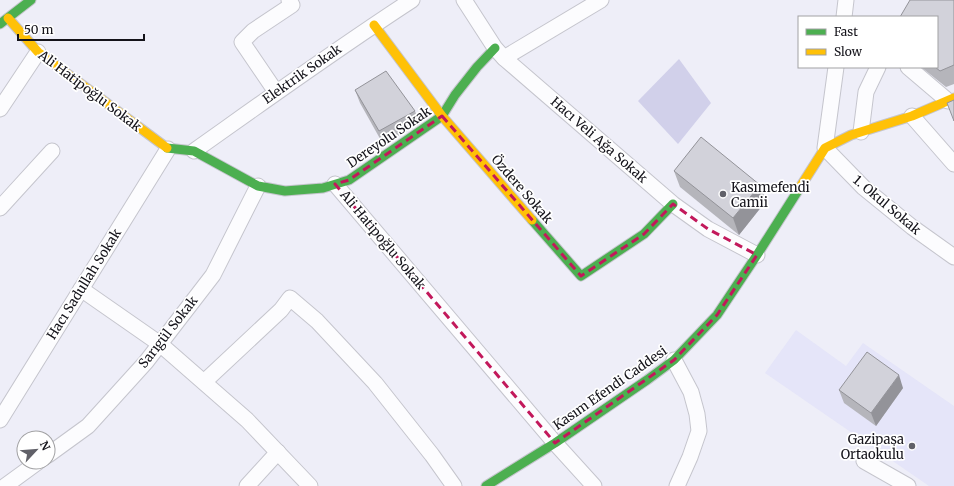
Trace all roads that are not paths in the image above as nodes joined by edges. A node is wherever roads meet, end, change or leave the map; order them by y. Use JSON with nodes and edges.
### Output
{"nodes":[{"id":1,"x":31,"y":0,"type":"edge"},
{"id":2,"x":289,"y":0,"type":"edge"},
{"id":3,"x":412,"y":0,"type":"edge"},
{"id":4,"x":464,"y":0,"type":"edge"},
{"id":5,"x":601,"y":0,"type":"edge"},
{"id":6,"x":846,"y":0,"type":"edge"},
{"id":7,"x":844,"y":16,"type":"edge"},
{"id":8,"x":8,"y":18,"type":"junction"},
{"id":9,"x":0,"y":24,"type":"edge"},
{"id":10,"x":374,"y":25,"type":"junction"},
{"id":11,"x":38,"y":52,"type":"junction"},
{"id":12,"x":499,"y":53,"type":"junction"},
{"id":13,"x":836,"y":68,"type":"edge"},
{"id":14,"x":878,"y":68,"type":"edge"},
{"id":15,"x":909,"y":68,"type":"edge"},
{"id":16,"x":276,"y":92,"type":"junction"},
{"id":17,"x":951,"y":99,"type":"edge"},
{"id":18,"x":0,"y":109,"type":"edge"},
{"id":19,"x":442,"y":116,"type":"junction"},
{"id":20,"x":912,"y":116,"type":"junction"},
{"id":21,"x":861,"y":132,"type":"junction"},
{"id":22,"x":824,"y":148,"type":"junction"},
{"id":23,"x":168,"y":149,"type":"junction"},
{"id":24,"x":52,"y":151,"type":"dead end"},
{"id":25,"x":194,"y":151,"type":"junction"},
{"id":26,"x":954,"y":164,"type":"edge"},
{"id":27,"x":335,"y":184,"type":"junction"},
{"id":28,"x":258,"y":186,"type":"junction"},
{"id":29,"x":673,"y":204,"type":"junction"},
{"id":30,"x":0,"y":208,"type":"edge"},
{"id":31,"x":757,"y":255,"type":"junction"},
{"id":32,"x":954,"y":257,"type":"edge"},
{"id":33,"x":81,"y":289,"type":"junction"},
{"id":34,"x":160,"y":344,"type":"junction"},
{"id":35,"x":674,"y":360,"type":"junction"},
{"id":36,"x":204,"y":382,"type":"junction"},
{"id":37,"x":0,"y":420,"type":"edge"},
{"id":38,"x":555,"y":443,"type":"junction"},
{"id":39,"x":56,"y":449,"type":"edge"},
{"id":40,"x":278,"y":452,"type":"junction"},
{"id":41,"x":864,"y":461,"type":"dead end"},
{"id":42,"x":27,"y":470,"type":"edge"},
{"id":43,"x":5,"y":486,"type":"edge"},
{"id":44,"x":247,"y":486,"type":"edge"},
{"id":45,"x":310,"y":486,"type":"edge"},
{"id":46,"x":454,"y":486,"type":"edge"},
{"id":47,"x":486,"y":486,"type":"edge"},
{"id":48,"x":594,"y":486,"type":"edge"},
{"id":49,"x":677,"y":486,"type":"edge"},
{"id":50,"x":908,"y":486,"type":"edge"}],
"edges":[{"from":1,"to":8,"type":"street"},
{"from":2,"to":16,"type":"street"},
{"from":3,"to":10,"type":"street","name":"Elektrik Sokak"},
{"from":4,"to":12,"type":"street","name":"Hacı Veli Ağa Sokak"},
{"from":5,"to":12,"type":"street"},
{"from":6,"to":7,"type":"street"},
{"from":8,"to":9,"type":"street"},
{"from":8,"to":11,"type":"street","name":"Ali Hatipoğlu Sokak"},
{"from":10,"to":16,"type":"street","name":"Elektrik Sokak"},
{"from":10,"to":19,"type":"street","name":"Özdere Sokak"},
{"from":11,"to":18,"type":"street"},
{"from":11,"to":23,"type":"street","name":"Ali Hatipoğlu Sokak"},
{"from":12,"to":19,"type":"street","name":"Dereyolu Sokak"},
{"from":12,"to":29,"type":"street","name":"Hacı Veli Ağa Sokak"},
{"from":13,"to":22,"type":"street"},
{"from":14,"to":21,"type":"street"},
{"from":15,"to":17,"type":"street"},
{"from":16,"to":25,"type":"street","name":"Elektrik Sokak"},
{"from":17,"to":20,"type":"street"},
{"from":19,"to":27,"type":"street","name":"Dereyolu Sokak"},
{"from":19,"to":29,"type":"street","name":"Özdere Sokak"},
{"from":20,"to":21,"type":"street"},
{"from":20,"to":26,"type":"street"},
{"from":21,"to":22,"type":"street"},
{"from":22,"to":31,"type":"street","name":"Kasım Efendi Caddesi"},
{"from":22,"to":32,"type":"street","name":"1. Okul Sokak"},
{"from":23,"to":25,"type":"street","name":"Ali Hatipoğlu Sokak"},
{"from":23,"to":33,"type":"street","name":"Hacı Sadullah Sokak"},
{"from":24,"to":30,"type":"street"},
{"from":25,"to":28,"type":"street","name":"Ali Hatipoğlu Sokak"},
{"from":27,"to":28,"type":"street","name":"Ali Hatipoğlu Sokak"},
{"from":27,"to":38,"type":"street","name":"Ali Hatipoğlu Sokak"},
{"from":28,"to":34,"type":"street","name":"Sarıgül Sokak"},
{"from":29,"to":31,"type":"street","name":"Hacı Veli Ağa Sokak"},
{"from":31,"to":35,"type":"street","name":"Kasım Efendi Caddesi"},
{"from":33,"to":34,"type":"street"},
{"from":33,"to":37,"type":"street","name":"Hacı Sadullah Sokak"},
{"from":34,"to":36,"type":"street"},
{"from":34,"to":39,"type":"street","name":"Sarıgül Sokak"},
{"from":35,"to":38,"type":"street","name":"Kasım Efendi Caddesi"},
{"from":35,"to":49,"type":"street"},
{"from":36,"to":40,"type":"street"},
{"from":36,"to":46,"type":"street"},
{"from":38,"to":47,"type":"street","name":"Kasım Efendi Caddesi"},
{"from":38,"to":48,"type":"street","name":"Ali Hatipoğlu Sokak"},
{"from":40,"to":44,"type":"street"},
{"from":40,"to":45,"type":"street"},
{"from":41,"to":50,"type":"street"},
{"from":42,"to":43,"type":"street"}]}
